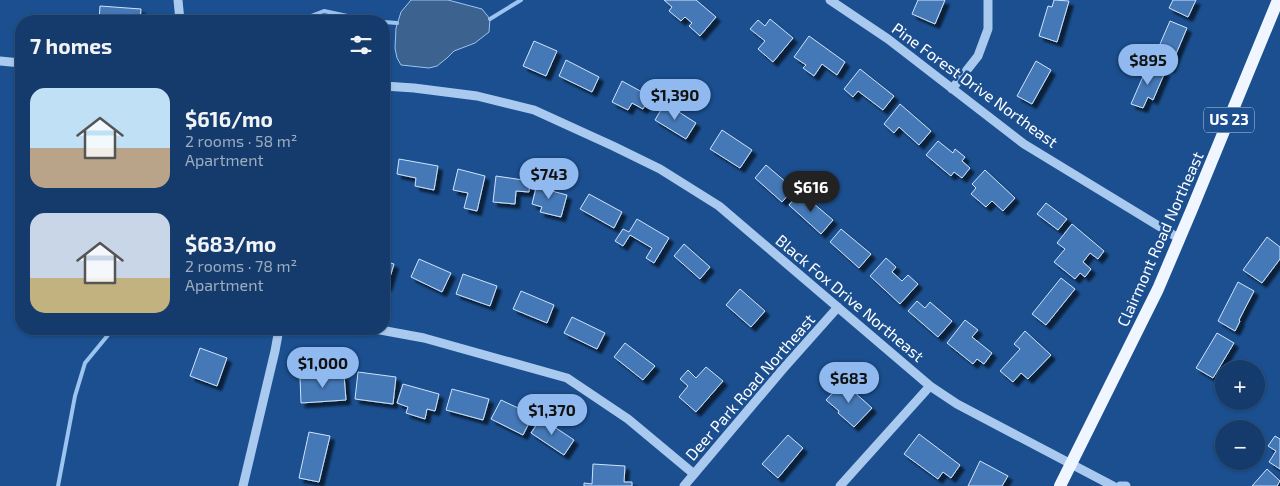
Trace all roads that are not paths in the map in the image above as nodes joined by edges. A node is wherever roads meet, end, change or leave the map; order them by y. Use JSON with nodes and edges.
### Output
{"nodes":[{"id":1,"x":178,"y":0,"type":"edge"},
{"id":2,"x":830,"y":0,"type":"edge"},
{"id":3,"x":988,"y":0,"type":"edge"},
{"id":4,"x":1278,"y":0,"type":"edge"},
{"id":5,"x":179,"y":15,"type":"edge"},
{"id":6,"x":0,"y":61,"type":"edge"},
{"id":7,"x":15,"y":62,"type":"edge"},
{"id":8,"x":390,"y":86,"type":"edge"},
{"id":9,"x":952,"y":89,"type":"junction"},
{"id":10,"x":1180,"y":239,"type":"junction"},
{"id":11,"x":838,"y":307,"type":"junction"},
{"id":12,"x":390,"y":332,"type":"edge"},
{"id":13,"x":278,"y":335,"type":"edge"},
{"id":14,"x":930,"y":386,"type":"junction"},
{"id":15,"x":1071,"y":464,"type":"junction"},
{"id":16,"x":694,"y":474,"type":"junction"},
{"id":17,"x":243,"y":486,"type":"edge"},
{"id":18,"x":684,"y":486,"type":"edge"},
{"id":19,"x":840,"y":486,"type":"edge"},
{"id":20,"x":1060,"y":486,"type":"edge"},
{"id":21,"x":1113,"y":486,"type":"edge"},
{"id":22,"x":1120,"y":486,"type":"edge"},
{"id":23,"x":1126,"y":486,"type":"edge"}],
"edges":[{"from":1,"to":5,"type":"street"},
{"from":2,"to":9,"type":"street","name":"Pine Forest Drive Northeast"},
{"from":3,"to":9,"type":"street"},
{"from":4,"to":10,"type":"main road","name":"Clairmont Road Northeast","number":"US 23"},
{"from":6,"to":7,"type":"street"},
{"from":8,"to":11,"type":"street","name":"Black Fox Drive Northeast"},
{"from":9,"to":10,"type":"street","name":"Pine Forest Drive Northeast"},
{"from":10,"to":15,"type":"main road","name":"Clairmont Road Northeast","number":"US 23"},
{"from":11,"to":14,"type":"street","name":"Black Fox Drive Northeast"},
{"from":11,"to":16,"type":"street","name":"Deer Park Road Northeast"},
{"from":12,"to":16,"type":"street"},
{"from":13,"to":17,"type":"street"},
{"from":14,"to":15,"type":"street","name":"Black Fox Drive Northeast"},
{"from":14,"to":19,"type":"street"},
{"from":15,"to":20,"type":"main road","name":"Clairmont Road Northeast","number":"US 23"},
{"from":15,"to":21,"type":"street","name":"Black Fox Drive Northeast"},
{"from":16,"to":18,"type":"street","name":"Deer Park Road Northeast"},
{"from":22,"to":23,"type":"street"}]}
